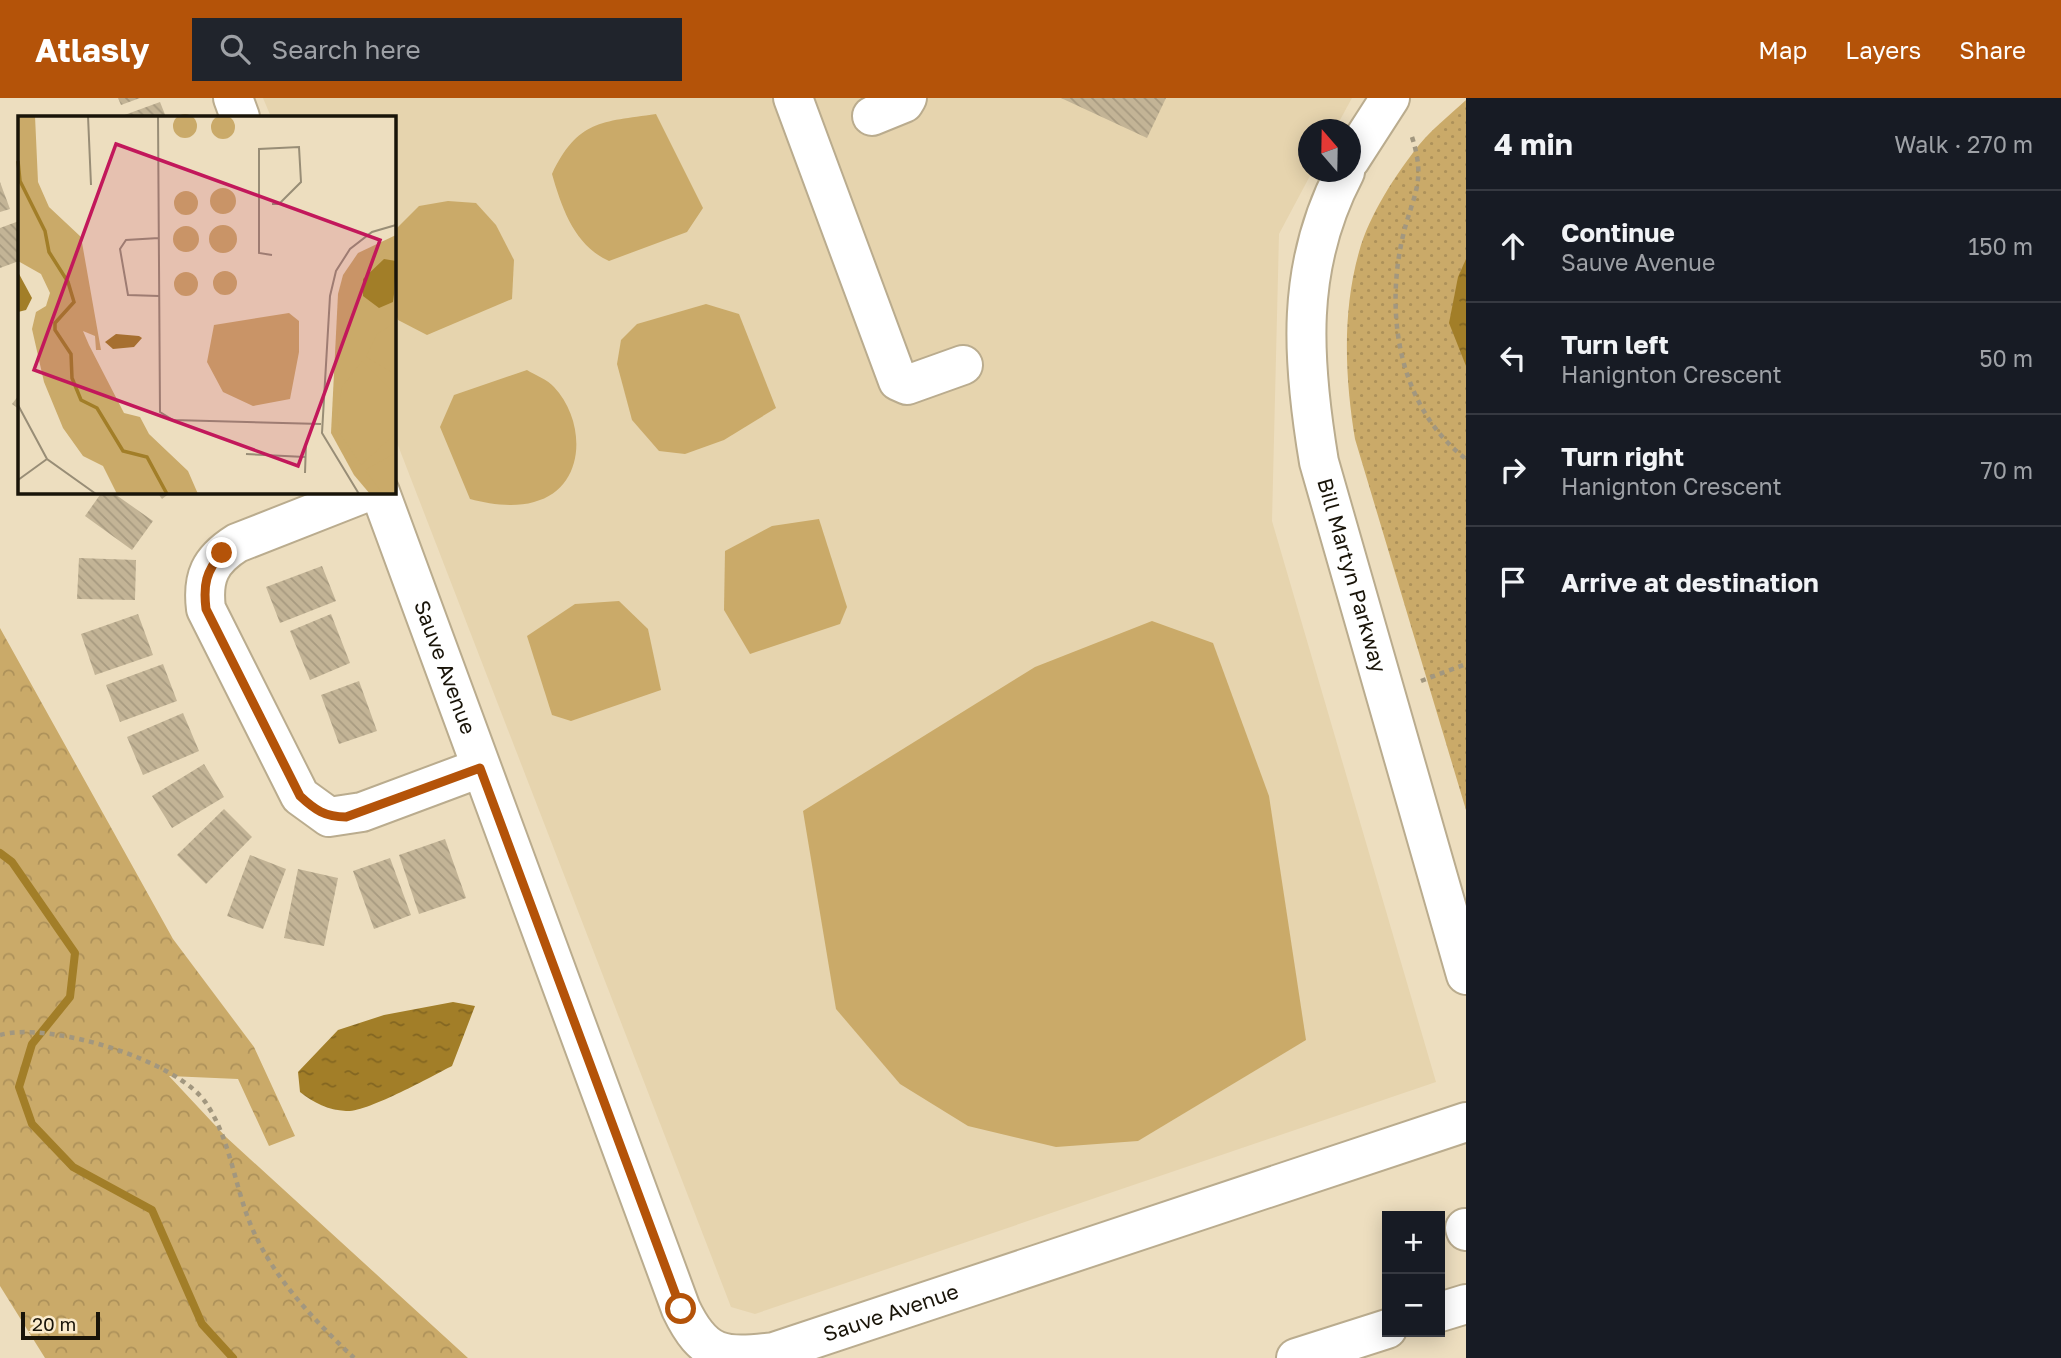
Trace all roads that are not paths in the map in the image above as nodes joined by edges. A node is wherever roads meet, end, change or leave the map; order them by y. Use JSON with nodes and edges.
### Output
{"nodes":[{"id":1,"x":233,"y":98,"type":"edge"},
{"id":2,"x":793,"y":98,"type":"edge"},
{"id":3,"x":907,"y":98,"type":"edge"},
{"id":4,"x":1390,"y":98,"type":"edge"},
{"id":5,"x":240,"y":116,"type":"edge"},
{"id":6,"x":872,"y":116,"type":"dead end"},
{"id":7,"x":1361,"y":143,"type":"edge"},
{"id":8,"x":1339,"y":182,"type":"edge"},
{"id":9,"x":963,"y":365,"type":"dead end"},
{"id":10,"x":361,"y":494,"type":"edge"},
{"id":11,"x":381,"y":494,"type":"edge"},
{"id":12,"x":480,"y":768,"type":"junction"},
{"id":13,"x":1466,"y":975,"type":"edge"},
{"id":14,"x":1466,"y":1122,"type":"edge"},
{"id":15,"x":1466,"y":1304,"type":"edge"},
{"id":16,"x":1445,"y":1310,"type":"edge"},
{"id":17,"x":1382,"y":1331,"type":"edge"},
{"id":18,"x":1296,"y":1358,"type":"edge"}],
"edges":[{"from":1,"to":5,"type":"street"},
{"from":2,"to":9,"type":"street"},
{"from":3,"to":6,"type":"street"},
{"from":4,"to":7,"type":"street"},
{"from":8,"to":13,"type":"street","name":"Bill Martyn Parkway"},
{"from":10,"to":12,"type":"street"},
{"from":11,"to":12,"type":"street","name":"Sauve Avenue"},
{"from":12,"to":14,"type":"street","name":"Sauve Avenue"},
{"from":15,"to":16,"type":"street"},
{"from":17,"to":18,"type":"street"}]}
